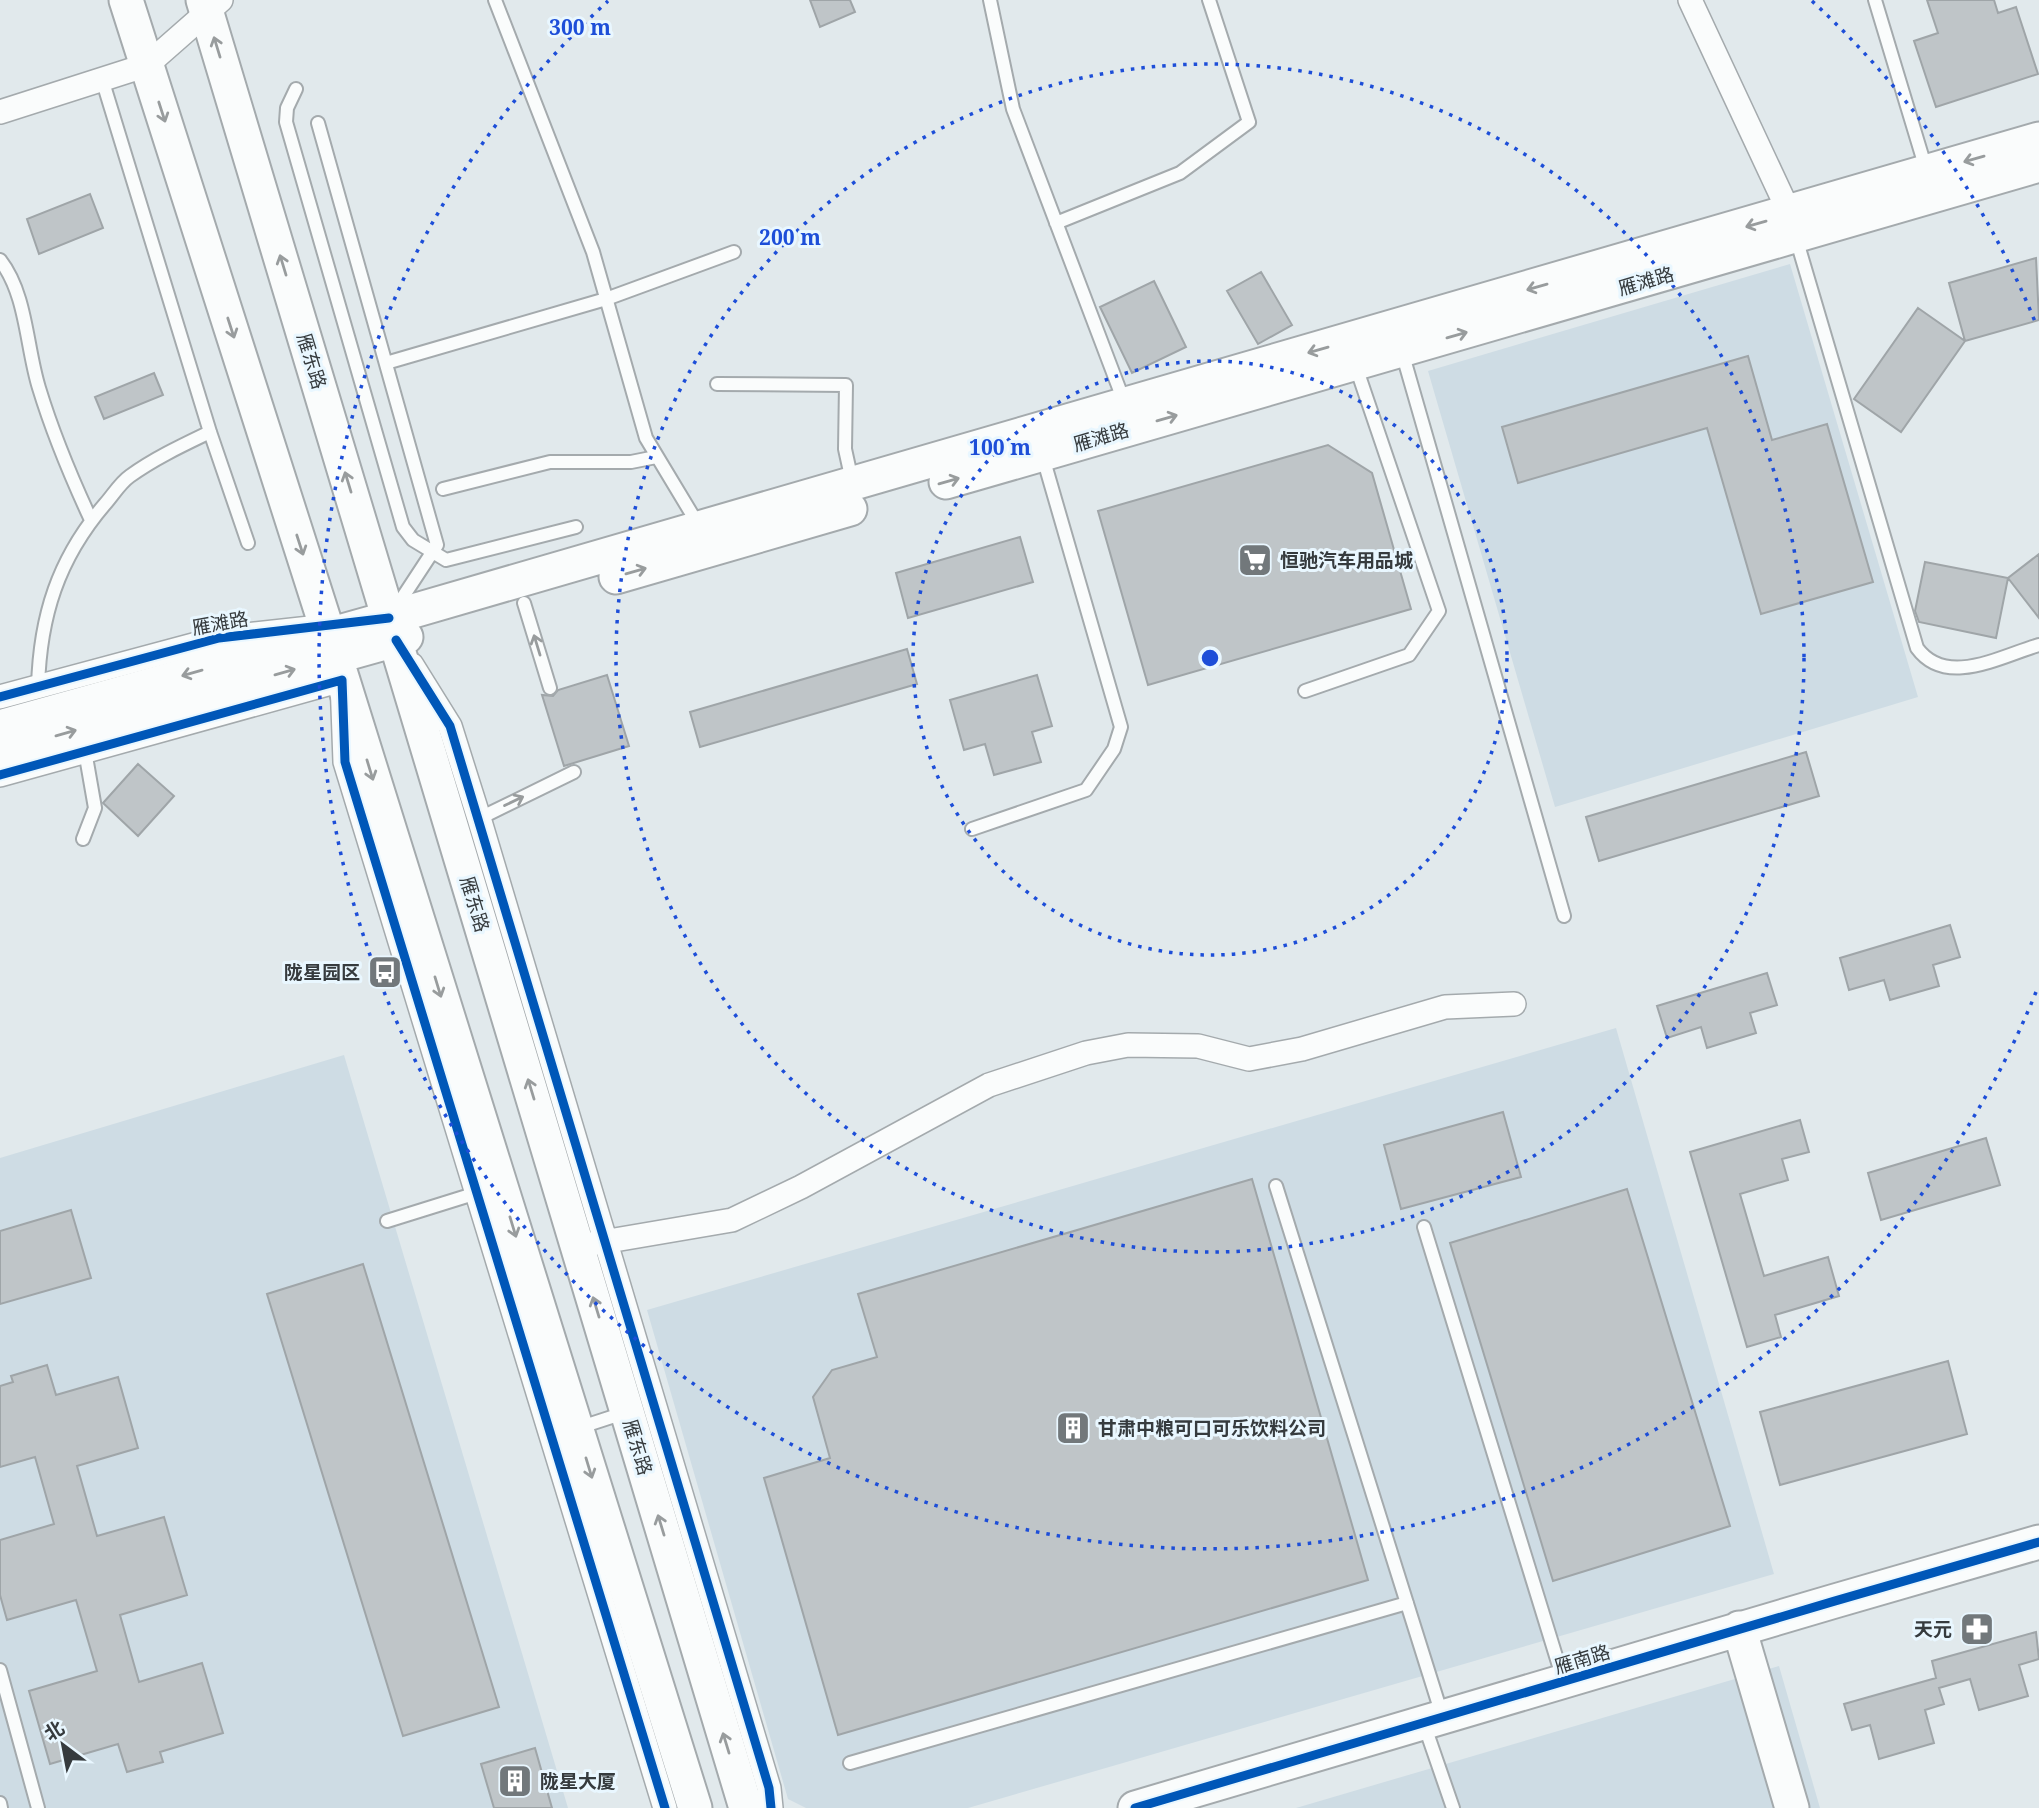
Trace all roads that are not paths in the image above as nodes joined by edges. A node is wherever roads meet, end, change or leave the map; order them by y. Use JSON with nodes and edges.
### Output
{"nodes":[{"id":1,"x":126,"y":0,"type":"edge"},
{"id":2,"x":495,"y":0,"type":"edge"},
{"id":3,"x":990,"y":0,"type":"edge"},
{"id":4,"x":1209,"y":0,"type":"edge"},
{"id":5,"x":1690,"y":0,"type":"edge"},
{"id":6,"x":1875,"y":0,"type":"edge"},
{"id":7,"x":210,"y":4,"type":"edge"},
{"id":8,"x":147,"y":65,"type":"junction"},
{"id":9,"x":102,"y":79,"type":"junction"},
{"id":10,"x":296,"y":89,"type":"dead end"},
{"id":11,"x":0,"y":112,"type":"edge"},
{"id":12,"x":318,"y":123,"type":"dead end"},
{"id":13,"x":2039,"y":139,"type":"edge"},
{"id":14,"x":2039,"y":165,"type":"edge"},
{"id":15,"x":1927,"y":172,"type":"junction"},
{"id":16,"x":1056,"y":223,"type":"junction"},
{"id":17,"x":1793,"y":226,"type":"junction"},
{"id":18,"x":734,"y":252,"type":"dead end"},
{"id":19,"x":0,"y":260,"type":"edge"},
{"id":20,"x":606,"y":299,"type":"junction"},
{"id":21,"x":1399,"y":339,"type":"junction"},
{"id":22,"x":386,"y":363,"type":"junction"},
{"id":23,"x":1354,"y":364,"type":"junction"},
{"id":24,"x":717,"y":384,"type":"dead end"},
{"id":25,"x":1126,"y":406,"type":"junction"},
{"id":26,"x":211,"y":432,"type":"junction"},
{"id":27,"x":1042,"y":454,"type":"junction"},
{"id":28,"x":656,"y":457,"type":"junction"},
{"id":29,"x":852,"y":484,"type":"junction"},
{"id":30,"x":443,"y":489,"type":"dead end"},
{"id":31,"x":91,"y":520,"type":"junction"},
{"id":32,"x":576,"y":527,"type":"dead end"},
{"id":33,"x":700,"y":528,"type":"junction"},
{"id":34,"x":248,"y":543,"type":"dead end"},
{"id":35,"x":431,"y":553,"type":"junction"},
{"id":36,"x":524,"y":603,"type":"junction"},
{"id":37,"x":393,"y":629,"type":"junction"},
{"id":38,"x":2039,"y":645,"type":"edge"},
{"id":39,"x":333,"y":650,"type":"junction"},
{"id":40,"x":38,"y":687,"type":"junction"},
{"id":41,"x":550,"y":688,"type":"dead end"},
{"id":42,"x":1305,"y":691,"type":"dead end"},
{"id":43,"x":0,"y":697,"type":"edge"},
{"id":44,"x":0,"y":727,"type":"edge"},
{"id":45,"x":0,"y":751,"type":"edge"},
{"id":46,"x":85,"y":751,"type":"junction"},
{"id":47,"x":574,"y":772,"type":"dead end"},
{"id":48,"x":0,"y":775,"type":"edge"},
{"id":49,"x":466,"y":825,"type":"junction"},
{"id":50,"x":972,"y":829,"type":"dead end"},
{"id":51,"x":83,"y":839,"type":"dead end"},
{"id":52,"x":1564,"y":916,"type":"dead end"},
{"id":53,"x":1514,"y":1004,"type":"dead end"},
{"id":54,"x":1276,"y":1186,"type":"dead end"},
{"id":55,"x":489,"y":1189,"type":"junction"},
{"id":56,"x":387,"y":1221,"type":"dead end"},
{"id":57,"x":1424,"y":1227,"type":"dead end"},
{"id":58,"x":592,"y":1244,"type":"junction"},
{"id":59,"x":641,"y":1408,"type":"junction"},
{"id":60,"x":577,"y":1429,"type":"junction"},
{"id":61,"x":2039,"y":1542,"type":"edge"},
{"id":62,"x":1407,"y":1603,"type":"junction"},
{"id":63,"x":1739,"y":1628,"type":"junction"},
{"id":64,"x":0,"y":1670,"type":"edge"},
{"id":65,"x":1564,"y":1683,"type":"junction"},
{"id":66,"x":1434,"y":1721,"type":"junction"},
{"id":67,"x":850,"y":1763,"type":"dead end"},
{"id":68,"x":38,"y":1808,"type":"edge"},
{"id":69,"x":665,"y":1808,"type":"edge"},
{"id":70,"x":695,"y":1808,"type":"edge"},
{"id":71,"x":746,"y":1808,"type":"edge"},
{"id":72,"x":771,"y":1808,"type":"edge"},
{"id":73,"x":1135,"y":1808,"type":"edge"},
{"id":74,"x":1453,"y":1808,"type":"edge"},
{"id":75,"x":1792,"y":1808,"type":"edge"}],
"edges":[{"from":1,"to":8,"type":"main road"},
{"from":2,"to":20,"type":"lane"},
{"from":3,"to":16,"type":"lane"},
{"from":4,"to":16,"type":"lane"},
{"from":5,"to":17,"type":"street"},
{"from":6,"to":15,"type":"lane"},
{"from":7,"to":8,"type":"street"},
{"from":37,"to":7,"type":"main road","name":"雁东路","one_way":true},
{"from":8,"to":9,"type":"street"},
{"from":8,"to":39,"type":"main road","one_way":true},
{"from":9,"to":11,"type":"street"},
{"from":9,"to":26,"type":"lane"},
{"from":10,"to":35,"type":"lane"},
{"from":12,"to":22,"type":"lane"},
{"from":13,"to":15,"type":"main road","name":"雁滩路","one_way":true},
{"from":14,"to":17,"type":"main road","name":"雁滩路"},
{"from":15,"to":17,"type":"main road","name":"雁滩路"},
{"from":16,"to":25,"type":"lane"},
{"from":17,"to":21,"type":"main road","name":"雁滩路"},
{"from":17,"to":38,"type":"lane"},
{"from":18,"to":20,"type":"lane"},
{"from":19,"to":31,"type":"lane"},
{"from":20,"to":22,"type":"lane"},
{"from":20,"to":28,"type":"lane"},
{"from":21,"to":23,"type":"main road","name":"雁滩路"},
{"from":21,"to":25,"type":"main road","name":"雁滩路","one_way":true},
{"from":21,"to":52,"type":"lane"},
{"from":22,"to":35,"type":"lane"},
{"from":27,"to":23,"type":"main road","name":"雁滩路","one_way":true},
{"from":23,"to":42,"type":"lane"},
{"from":24,"to":29,"type":"lane"},
{"from":25,"to":29,"type":"main road","name":"雁滩路"},
{"from":26,"to":31,"type":"lane"},
{"from":26,"to":34,"type":"lane"},
{"from":36,"to":27,"type":"main road","name":"雁滩路","one_way":true},
{"from":27,"to":50,"type":"lane"},
{"from":28,"to":30,"type":"lane"},
{"from":28,"to":33,"type":"lane"},
{"from":29,"to":33,"type":"main road","name":"雁滩路"},
{"from":31,"to":40,"type":"lane"},
{"from":32,"to":35,"type":"lane"},
{"from":33,"to":37,"type":"main road","name":"雁滩路"},
{"from":35,"to":37,"type":"lane"},
{"from":36,"to":37,"type":"main road","name":"雁滩路"},
{"from":41,"to":36,"type":"lane","one_way":true},
{"from":37,"to":39,"type":"main road","name":"雁滩路"},
{"from":37,"to":49,"type":"main road","name":"雁东路"},
{"from":39,"to":40,"type":"street","name":"雁滩路"},
{"from":39,"to":44,"type":"main road","name":"雁滩路","one_way":true},
{"from":45,"to":39,"type":"main road","name":"雁滩路","one_way":true},
{"from":39,"to":46,"type":"street","name":"雁滩路"},
{"from":39,"to":55,"type":"main road","one_way":true},
{"from":40,"to":43,"type":"street","name":"雁滩路"},
{"from":46,"to":48,"type":"street","name":"雁滩路"},
{"from":46,"to":51,"type":"lane"},
{"from":49,"to":47,"type":"lane","one_way":true},
{"from":58,"to":49,"type":"main road","name":"雁东路","one_way":true},
{"from":53,"to":58,"type":"street"},
{"from":54,"to":62,"type":"lane"},
{"from":55,"to":56,"type":"lane"},
{"from":55,"to":60,"type":"main road","one_way":true},
{"from":55,"to":69,"type":"street"},
{"from":57,"to":65,"type":"lane"},
{"from":59,"to":58,"type":"main road","name":"雁东路","one_way":true},
{"from":59,"to":60,"type":"lane"},
{"from":71,"to":59,"type":"main road","name":"雁东路","one_way":true},
{"from":59,"to":72,"type":"street"},
{"from":60,"to":70,"type":"main road","one_way":true},
{"from":61,"to":63,"type":"main road","name":"雁南路"},
{"from":62,"to":66,"type":"lane"},
{"from":62,"to":67,"type":"lane"},
{"from":63,"to":65,"type":"main road","name":"雁南路"},
{"from":63,"to":75,"type":"main road"},
{"from":64,"to":68,"type":"lane"},
{"from":65,"to":66,"type":"main road","name":"雁南路"},
{"from":66,"to":73,"type":"main road","name":"雁南路"},
{"from":66,"to":74,"type":"lane"}]}
